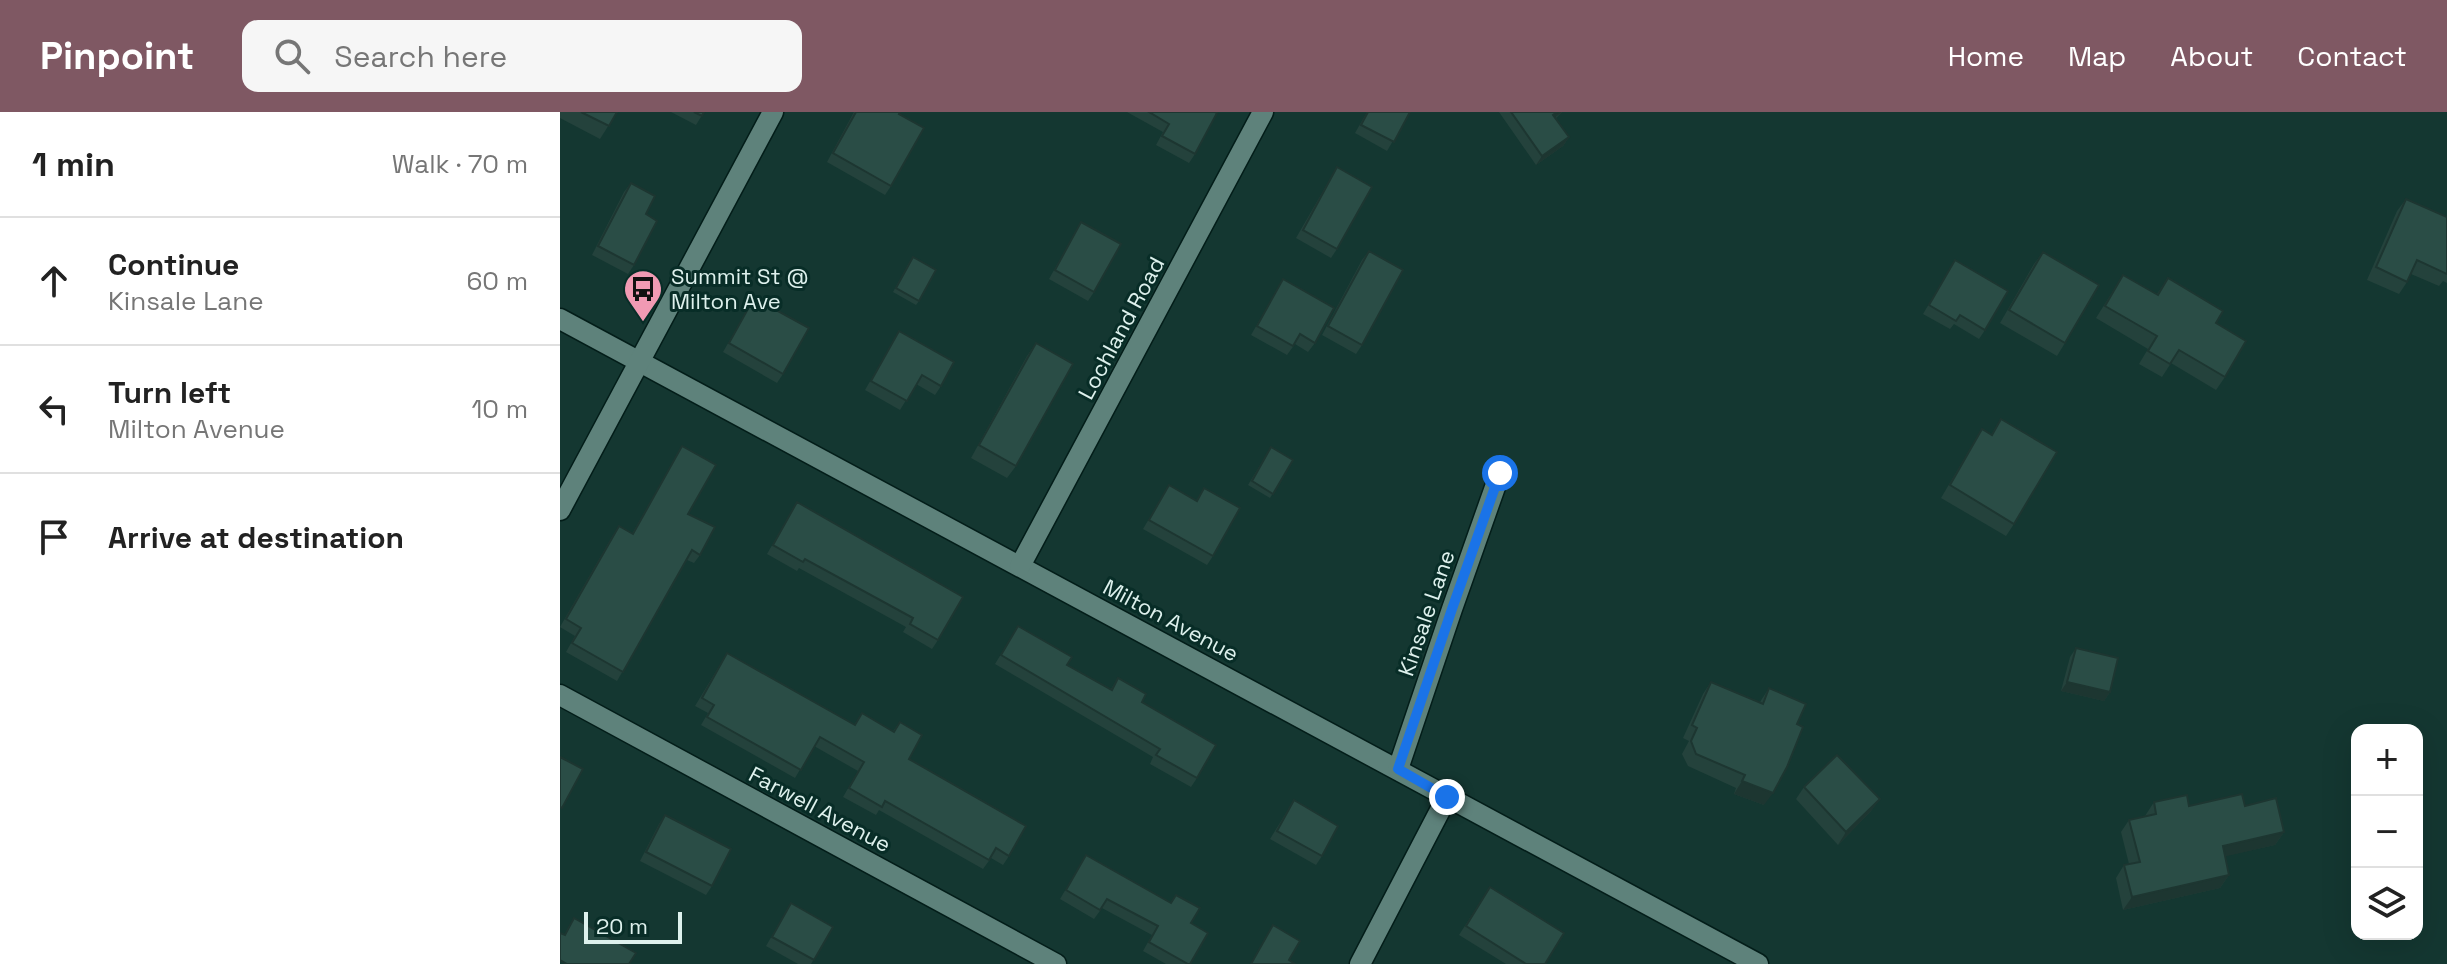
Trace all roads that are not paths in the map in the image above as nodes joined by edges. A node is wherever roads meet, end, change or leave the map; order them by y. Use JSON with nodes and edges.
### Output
{"nodes":[{"id":1,"x":773,"y":112,"type":"edge"},
{"id":2,"x":1263,"y":112,"type":"edge"},
{"id":3,"x":560,"y":319,"type":"edge"},
{"id":4,"x":640,"y":361,"type":"junction"},
{"id":5,"x":1500,"y":473,"type":"dead end"},
{"id":6,"x":560,"y":510,"type":"edge"},
{"id":7,"x":1020,"y":566,"type":"junction"},
{"id":8,"x":560,"y":695,"type":"edge"},
{"id":9,"x":1398,"y":769,"type":"junction"},
{"id":10,"x":1447,"y":797,"type":"junction"},
{"id":11,"x":1056,"y":964,"type":"edge"},
{"id":12,"x":1360,"y":964,"type":"edge"},
{"id":13,"x":1758,"y":964,"type":"edge"}],
"edges":[{"from":1,"to":4,"type":"street"},
{"from":2,"to":7,"type":"street","name":"Lochland Road"},
{"from":3,"to":4,"type":"street","name":"Milton Avenue"},
{"from":4,"to":6,"type":"street"},
{"from":4,"to":7,"type":"street","name":"Milton Avenue"},
{"from":5,"to":9,"type":"street","name":"Kinsale Lane"},
{"from":7,"to":9,"type":"street","name":"Milton Avenue"},
{"from":8,"to":11,"type":"street","name":"Farwell Avenue"},
{"from":9,"to":10,"type":"street","name":"Milton Avenue"},
{"from":10,"to":12,"type":"street"},
{"from":10,"to":13,"type":"street","name":"Milton Avenue"}]}
